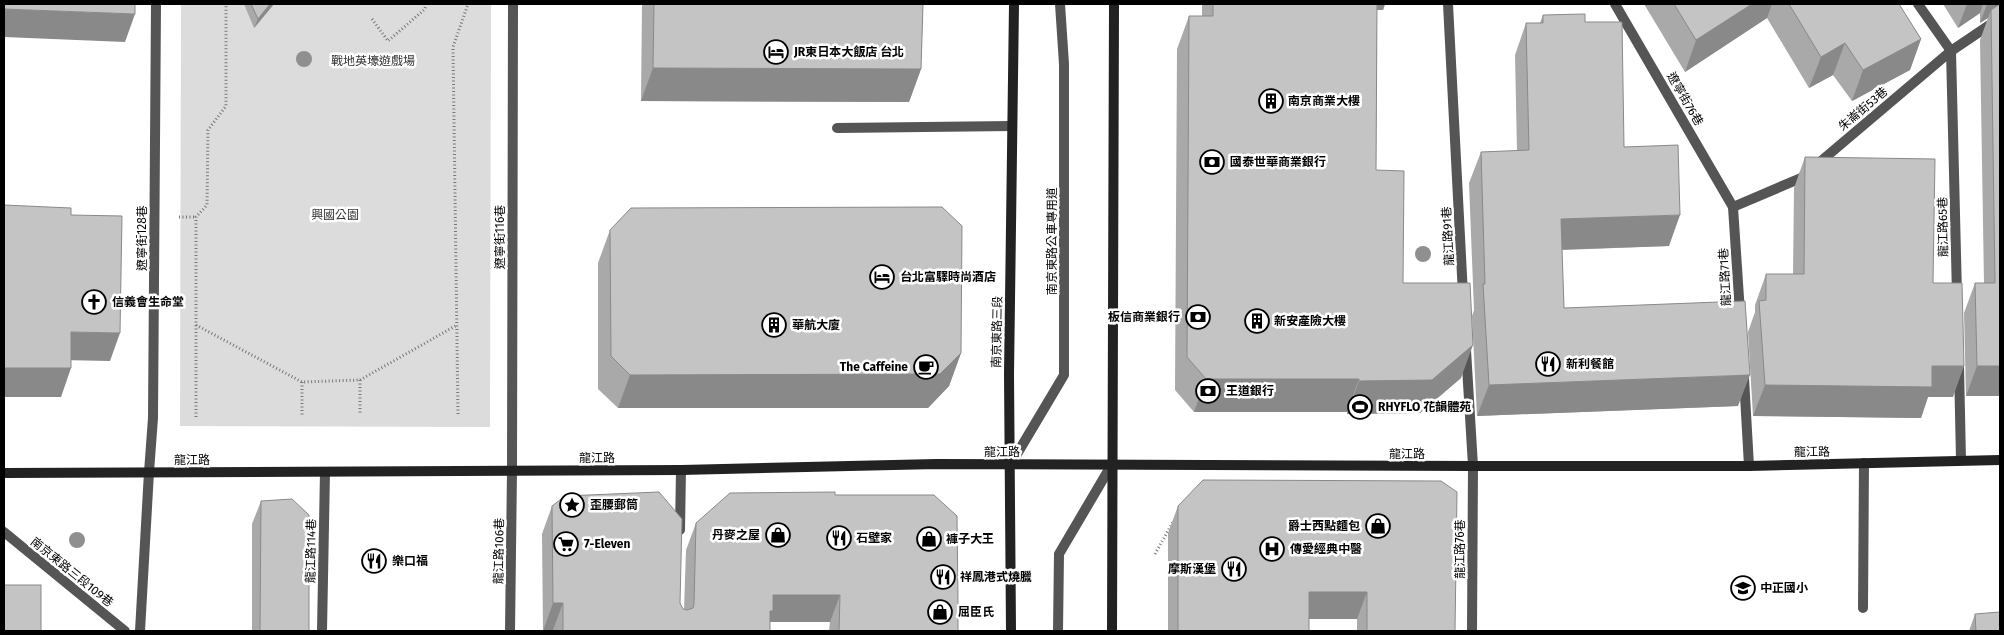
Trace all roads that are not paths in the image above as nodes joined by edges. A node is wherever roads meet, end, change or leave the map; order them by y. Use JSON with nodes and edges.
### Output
{"nodes":[{"id":1,"x":156,"y":4,"type":"edge"},
{"id":2,"x":513,"y":4,"type":"edge"},
{"id":3,"x":1014,"y":4,"type":"edge"},
{"id":4,"x":1060,"y":4,"type":"edge"},
{"id":5,"x":1114,"y":4,"type":"edge"},
{"id":6,"x":1448,"y":4,"type":"edge"},
{"id":7,"x":1615,"y":4,"type":"edge"},
{"id":8,"x":1918,"y":4,"type":"edge"},
{"id":9,"x":2000,"y":18,"type":"edge"},
{"id":10,"x":1951,"y":51,"type":"junction"},
{"id":11,"x":1012,"y":126,"type":"junction"},
{"id":12,"x":837,"y":128,"type":"dead end"},
{"id":13,"x":1733,"y":207,"type":"junction"},
{"id":14,"x":1464,"y":309,"type":"edge"},
{"id":15,"x":1958,"y":310,"type":"edge"},
{"id":16,"x":1741,"y":326,"type":"edge"},
{"id":17,"x":1466,"y":338,"type":"edge"},
{"id":18,"x":1959,"y":360,"type":"edge"},
{"id":19,"x":1743,"y":366,"type":"edge"},
{"id":20,"x":1961,"y":460,"type":"junction"},
{"id":21,"x":2000,"y":460,"type":"edge"},
{"id":22,"x":1864,"y":463,"type":"junction"},
{"id":23,"x":1010,"y":464,"type":"junction"},
{"id":24,"x":1112,"y":464,"type":"junction"},
{"id":25,"x":1472,"y":466,"type":"junction"},
{"id":26,"x":1749,"y":466,"type":"junction"},
{"id":27,"x":512,"y":470,"type":"junction"},
{"id":28,"x":681,"y":470,"type":"junction"},
{"id":29,"x":149,"y":472,"type":"junction"},
{"id":30,"x":325,"y":472,"type":"junction"},
{"id":31,"x":4,"y":473,"type":"edge"},
{"id":32,"x":4,"y":532,"type":"edge"},
{"id":33,"x":680,"y":536,"type":"edge"},
{"id":34,"x":1863,"y":608,"type":"dead end"},
{"id":35,"x":125,"y":631,"type":"edge"},
{"id":36,"x":140,"y":631,"type":"edge"},
{"id":37,"x":322,"y":631,"type":"edge"},
{"id":38,"x":510,"y":631,"type":"edge"},
{"id":39,"x":1011,"y":631,"type":"edge"},
{"id":40,"x":1058,"y":631,"type":"edge"},
{"id":41,"x":1112,"y":631,"type":"edge"},
{"id":42,"x":1472,"y":631,"type":"edge"}],
"edges":[{"from":1,"to":29,"type":"street","name":"遼寧街128巷"},
{"from":2,"to":27,"type":"street","name":"遼寧街116巷"},
{"from":3,"to":11,"type":"street","name":"南京東路三段"},
{"from":4,"to":23,"type":"street","name":"南京東路公車專用道"},
{"from":5,"to":24,"type":"street"},
{"from":6,"to":14,"type":"street","name":"龍江路91巷"},
{"from":7,"to":13,"type":"street","name":"遼寧街76巷"},
{"from":8,"to":10,"type":"street"},
{"from":9,"to":10,"type":"street","name":"朱崙街53巷"},
{"from":10,"to":13,"type":"street","name":"朱崙街53巷"},
{"from":10,"to":15,"type":"street","name":"龍江路65巷"},
{"from":11,"to":12,"type":"street"},
{"from":11,"to":23,"type":"street","name":"南京東路三段"},
{"from":13,"to":16,"type":"street","name":"龍江路71巷"},
{"from":17,"to":25,"type":"street"},
{"from":18,"to":20,"type":"street"},
{"from":19,"to":26,"type":"street"},
{"from":20,"to":21,"type":"street","name":"龍江路"},
{"from":20,"to":22,"type":"street","name":"龍江路"},
{"from":22,"to":26,"type":"street","name":"龍江路"},
{"from":22,"to":34,"type":"street"},
{"from":23,"to":24,"type":"street","name":"龍江路"},
{"from":23,"to":28,"type":"street","name":"龍江路"},
{"from":23,"to":39,"type":"street","name":"南京東路三段"},
{"from":24,"to":25,"type":"street","name":"龍江路"},
{"from":24,"to":40,"type":"street"},
{"from":24,"to":41,"type":"street"},
{"from":25,"to":26,"type":"street","name":"龍江路"},
{"from":25,"to":42,"type":"street","name":"龍江路76巷"},
{"from":27,"to":28,"type":"street","name":"龍江路"},
{"from":27,"to":30,"type":"street","name":"龍江路"},
{"from":27,"to":38,"type":"street","name":"龍江路106巷"},
{"from":28,"to":33,"type":"street"},
{"from":29,"to":30,"type":"street","name":"龍江路"},
{"from":29,"to":31,"type":"street","name":"龍江路"},
{"from":29,"to":36,"type":"street"},
{"from":30,"to":37,"type":"street","name":"龍江路114巷"},
{"from":32,"to":35,"type":"street","name":"南京東路三段109巷"}]}
